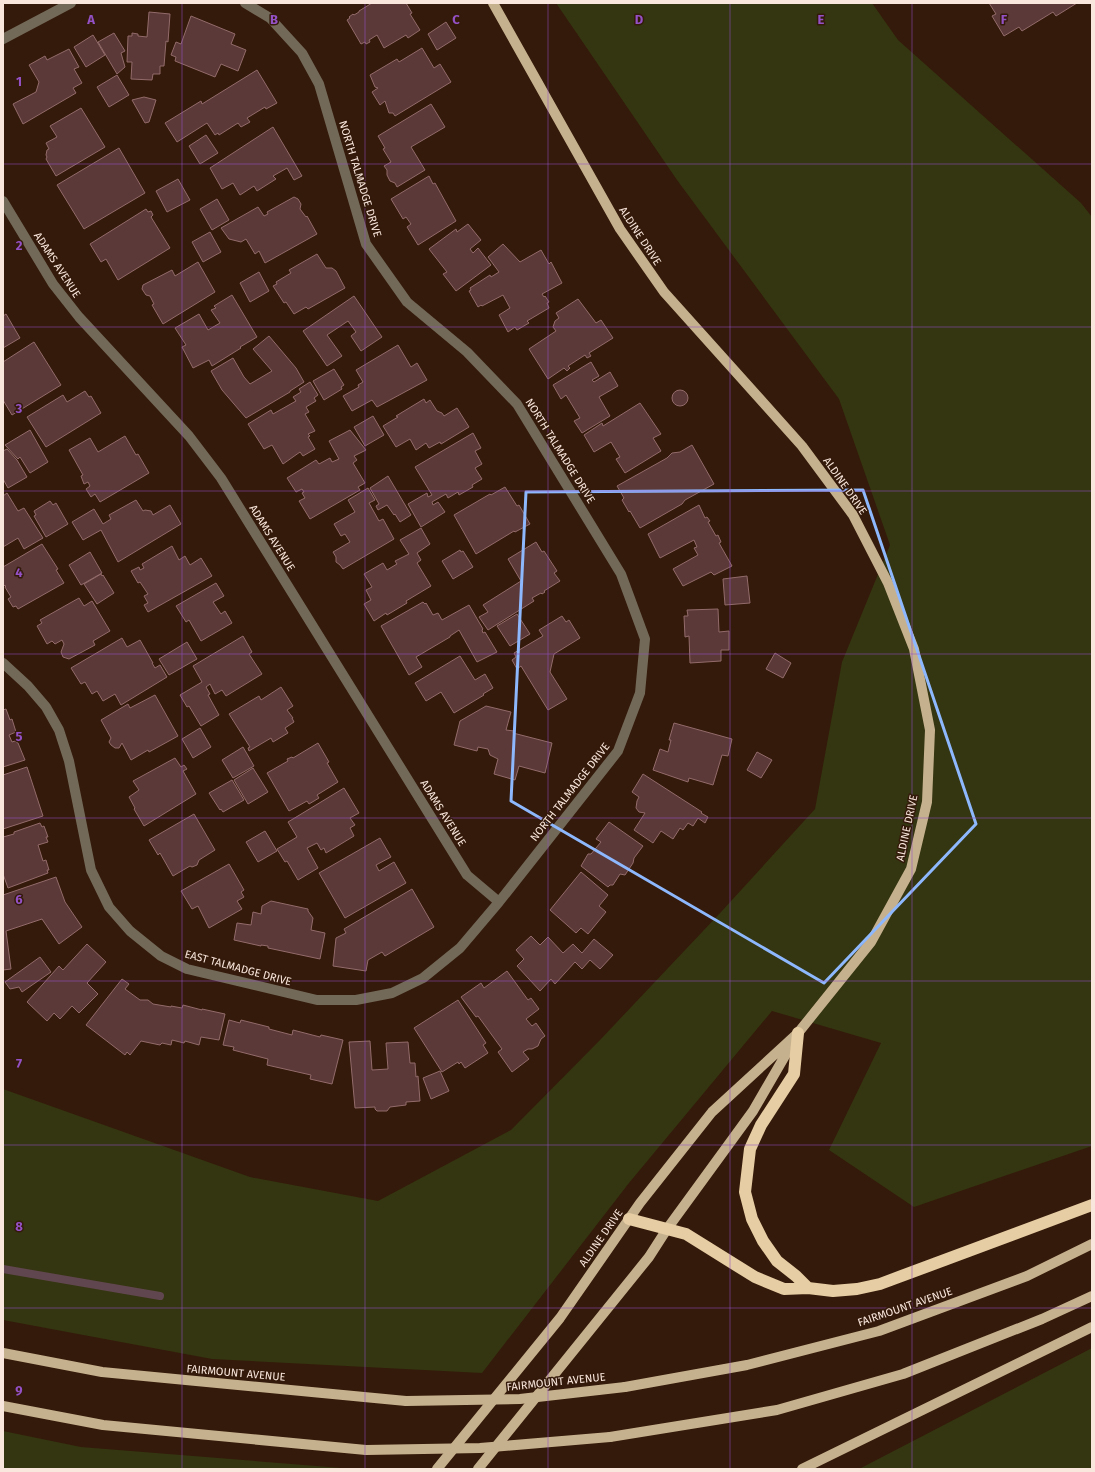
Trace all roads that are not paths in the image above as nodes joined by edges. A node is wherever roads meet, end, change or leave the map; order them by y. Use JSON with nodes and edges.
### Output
{"nodes":[{"id":1,"x":71,"y":3,"type":"edge"},
{"id":2,"x":245,"y":3,"type":"edge"},
{"id":3,"x":493,"y":3,"type":"edge"},
{"id":4,"x":3,"y":39,"type":"edge"},
{"id":5,"x":3,"y":201,"type":"edge"},
{"id":6,"x":3,"y":663,"type":"edge"},
{"id":7,"x":499,"y":902,"type":"junction"},
{"id":8,"x":798,"y":1033,"type":"junction"},
{"id":9,"x":1092,"y":1205,"type":"edge"},
{"id":10,"x":629,"y":1219,"type":"junction"},
{"id":11,"x":667,"y":1229,"type":"junction"},
{"id":12,"x":1092,"y":1244,"type":"edge"},
{"id":13,"x":808,"y":1288,"type":"junction"},
{"id":14,"x":1092,"y":1296,"type":"edge"},
{"id":15,"x":1092,"y":1327,"type":"edge"},
{"id":16,"x":3,"y":1353,"type":"edge"},
{"id":17,"x":3,"y":1406,"type":"edge"},
{"id":18,"x":437,"y":1469,"type":"edge"},
{"id":19,"x":478,"y":1469,"type":"edge"},
{"id":20,"x":802,"y":1469,"type":"edge"}],
"edges":[{"from":1,"to":4,"type":"street"},
{"from":2,"to":7,"type":"street","name":"NORTH TALMADGE DRIVE"},
{"from":3,"to":8,"type":"main road","name":"ALDINE DRIVE"},
{"from":5,"to":7,"type":"street","name":"ADAMS AVENUE"},
{"from":6,"to":7,"type":"street","name":"EAST TALMADGE DRIVE"},
{"from":8,"to":10,"type":"main road","name":"ALDINE DRIVE"},
{"from":8,"to":11,"type":"main road","name":"ALDINE DRIVE"},
{"from":8,"to":13,"type":"highway"},
{"from":9,"to":13,"type":"highway"},
{"from":10,"to":11,"type":"highway"},
{"from":10,"to":18,"type":"main road","name":"ALDINE DRIVE"},
{"from":11,"to":13,"type":"highway"},
{"from":11,"to":19,"type":"main road","name":"ALDINE DRIVE"},
{"from":12,"to":16,"type":"main road","name":"FAIRMOUNT AVENUE","bridge":true},
{"from":14,"to":17,"type":"main road","bridge":true},
{"from":15,"to":20,"type":"main road"}]}
